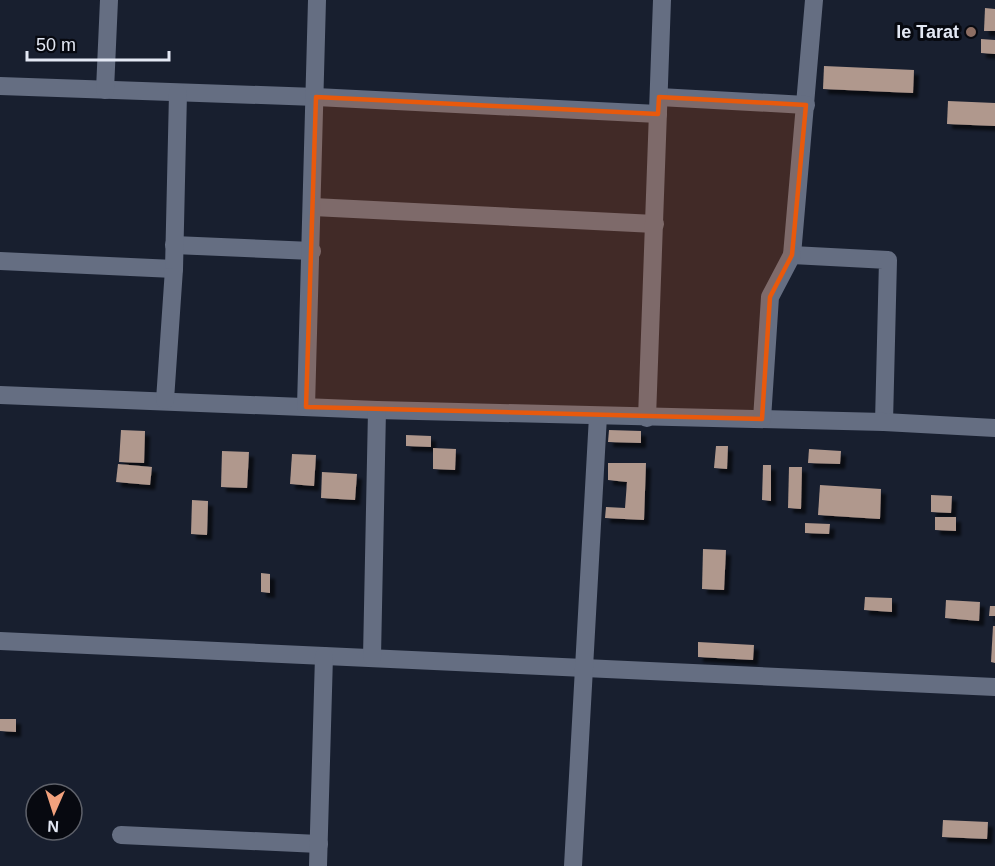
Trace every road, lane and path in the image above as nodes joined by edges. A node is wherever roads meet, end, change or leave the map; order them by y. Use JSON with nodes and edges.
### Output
{"nodes":[{"id":1,"x":109,"y":0,"type":"edge"},
{"id":2,"x":317,"y":0,"type":"edge"},
{"id":3,"x":662,"y":0,"type":"edge"},
{"id":4,"x":814,"y":0,"type":"edge"},
{"id":5,"x":0,"y":86,"type":"edge"},
{"id":6,"x":105,"y":90,"type":"junction"},
{"id":7,"x":178,"y":93,"type":"junction"},
{"id":8,"x":316,"y":97,"type":"junction"},
{"id":9,"x":659,"y":105,"type":"junction"},
{"id":10,"x":806,"y":105,"type":"junction"},
{"id":11,"x":313,"y":207,"type":"junction"},
{"id":12,"x":655,"y":224,"type":"junction"},
{"id":13,"x":174,"y":245,"type":"junction"},
{"id":14,"x":312,"y":251,"type":"junction"},
{"id":15,"x":792,"y":255,"type":"junction"},
{"id":16,"x":0,"y":261,"type":"edge"},
{"id":17,"x":174,"y":269,"type":"junction"},
{"id":18,"x":0,"y":394,"type":"edge"},
{"id":19,"x":165,"y":400,"type":"junction"},
{"id":20,"x":306,"y":407,"type":"junction"},
{"id":21,"x":377,"y":410,"type":"junction"},
{"id":22,"x":598,"y":416,"type":"junction"},
{"id":23,"x":647,"y":418,"type":"junction"},
{"id":24,"x":762,"y":420,"type":"junction"},
{"id":25,"x":884,"y":422,"type":"junction"},
{"id":26,"x":995,"y":428,"type":"edge"},
{"id":27,"x":0,"y":641,"type":"edge"},
{"id":28,"x":324,"y":656,"type":"junction"},
{"id":29,"x":372,"y":657,"type":"junction"},
{"id":30,"x":583,"y":667,"type":"junction"},
{"id":31,"x":995,"y":687,"type":"edge"},
{"id":32,"x":121,"y":835,"type":"dead end"},
{"id":33,"x":319,"y":844,"type":"junction"},
{"id":34,"x":318,"y":866,"type":"edge"},
{"id":35,"x":573,"y":866,"type":"edge"}],
"edges":[{"from":1,"to":6,"type":"street"},
{"from":2,"to":8,"type":"street"},
{"from":3,"to":9,"type":"street"},
{"from":4,"to":10,"type":"street"},
{"from":5,"to":6,"type":"street"},
{"from":6,"to":7,"type":"street"},
{"from":7,"to":8,"type":"street"},
{"from":7,"to":13,"type":"street"},
{"from":8,"to":9,"type":"street"},
{"from":8,"to":11,"type":"street"},
{"from":9,"to":10,"type":"street"},
{"from":9,"to":12,"type":"street"},
{"from":10,"to":15,"type":"street"},
{"from":11,"to":12,"type":"street"},
{"from":11,"to":14,"type":"street"},
{"from":12,"to":23,"type":"street"},
{"from":13,"to":14,"type":"street"},
{"from":13,"to":17,"type":"street"},
{"from":14,"to":20,"type":"street"},
{"from":15,"to":24,"type":"street"},
{"from":15,"to":25,"type":"street"},
{"from":16,"to":17,"type":"street"},
{"from":17,"to":19,"type":"street"},
{"from":18,"to":19,"type":"street"},
{"from":19,"to":20,"type":"street"},
{"from":20,"to":21,"type":"street"},
{"from":21,"to":22,"type":"street"},
{"from":21,"to":29,"type":"street"},
{"from":22,"to":23,"type":"street"},
{"from":22,"to":30,"type":"street"},
{"from":23,"to":24,"type":"street"},
{"from":24,"to":25,"type":"street"},
{"from":25,"to":26,"type":"street"},
{"from":27,"to":28,"type":"street"},
{"from":28,"to":29,"type":"street"},
{"from":28,"to":33,"type":"street"},
{"from":29,"to":30,"type":"street"},
{"from":30,"to":31,"type":"street"},
{"from":30,"to":35,"type":"street"},
{"from":32,"to":33,"type":"street"},
{"from":33,"to":34,"type":"street"}]}
